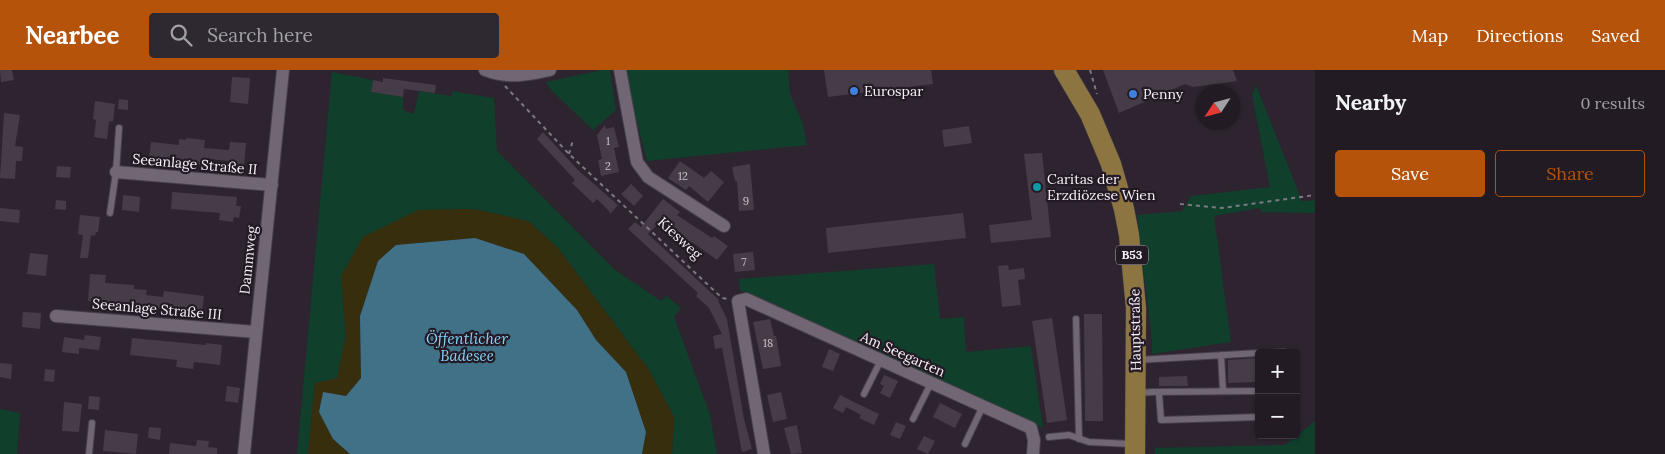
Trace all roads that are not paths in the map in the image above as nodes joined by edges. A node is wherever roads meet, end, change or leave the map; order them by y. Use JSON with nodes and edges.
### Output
{"nodes":[{"id":1,"x":283,"y":70,"type":"edge"},
{"id":2,"x":485,"y":70,"type":"edge"},
{"id":3,"x":550,"y":70,"type":"edge"},
{"id":4,"x":620,"y":70,"type":"edge"},
{"id":5,"x":1064,"y":70,"type":"edge"},
{"id":6,"x":119,"y":128,"type":"dead end"},
{"id":7,"x":116,"y":172,"type":"junction"},
{"id":8,"x":272,"y":185,"type":"junction"},
{"id":9,"x":110,"y":213,"type":"dead end"},
{"id":10,"x":724,"y":226,"type":"dead end"},
{"id":11,"x":56,"y":316,"type":"dead end"},
{"id":12,"x":1076,"y":319,"type":"dead end"},
{"id":13,"x":256,"y":332,"type":"junction"},
{"id":14,"x":1255,"y":353,"type":"edge"},
{"id":15,"x":1221,"y":355,"type":"junction"},
{"id":16,"x":881,"y":360,"type":"junction"},
{"id":17,"x":1136,"y":360,"type":"junction"},
{"id":18,"x":931,"y":383,"type":"junction"},
{"id":19,"x":1223,"y":391,"type":"junction"},
{"id":20,"x":1255,"y":391,"type":"edge"},
{"id":21,"x":1136,"y":393,"type":"junction"},
{"id":22,"x":1159,"y":393,"type":"junction"},
{"id":23,"x":864,"y":394,"type":"dead end"},
{"id":24,"x":983,"y":406,"type":"junction"},
{"id":25,"x":1255,"y":417,"type":"edge"},
{"id":26,"x":913,"y":419,"type":"dead end"},
{"id":27,"x":92,"y":423,"type":"dead end"},
{"id":28,"x":1049,"y":437,"type":"dead end"},
{"id":29,"x":1079,"y":439,"type":"junction"},
{"id":30,"x":965,"y":444,"type":"dead end"},
{"id":31,"x":1135,"y":449,"type":"edge"},
{"id":32,"x":88,"y":454,"type":"edge"},
{"id":33,"x":244,"y":454,"type":"edge"},
{"id":34,"x":764,"y":454,"type":"edge"},
{"id":35,"x":1033,"y":454,"type":"edge"}],
"edges":[{"from":1,"to":8,"type":"street","name":"Dammweg"},
{"from":2,"to":3,"type":"street"},
{"from":4,"to":10,"type":"street"},
{"from":5,"to":17,"type":"main road","name":"Hauptstraße","number":"B53"},
{"from":6,"to":7,"type":"lane"},
{"from":7,"to":8,"type":"street","name":"Seeanlage Straße II"},
{"from":7,"to":9,"type":"lane"},
{"from":8,"to":13,"type":"street","name":"Dammweg"},
{"from":11,"to":13,"type":"street","name":"Seeanlage Straße III"},
{"from":12,"to":29,"type":"lane"},
{"from":13,"to":33,"type":"street","name":"Dammweg"},
{"from":14,"to":15,"type":"lane"},
{"from":15,"to":17,"type":"lane"},
{"from":15,"to":19,"type":"lane"},
{"from":16,"to":18,"type":"street","name":"Am Seegarten"},
{"from":16,"to":23,"type":"lane"},
{"from":16,"to":34,"type":"street","name":"Am Seegarten"},
{"from":17,"to":21,"type":"main road","name":"Hauptstraße","number":"B53"},
{"from":18,"to":24,"type":"street","name":"Am Seegarten"},
{"from":18,"to":26,"type":"lane"},
{"from":19,"to":20,"type":"lane"},
{"from":19,"to":22,"type":"lane"},
{"from":21,"to":22,"type":"lane"},
{"from":21,"to":31,"type":"main road","name":"Hauptstraße","number":"B53"},
{"from":22,"to":25,"type":"lane"},
{"from":24,"to":30,"type":"lane"},
{"from":24,"to":35,"type":"street","name":"Am Seegarten"},
{"from":27,"to":32,"type":"lane"},
{"from":28,"to":29,"type":"lane"},
{"from":29,"to":31,"type":"lane"}]}
